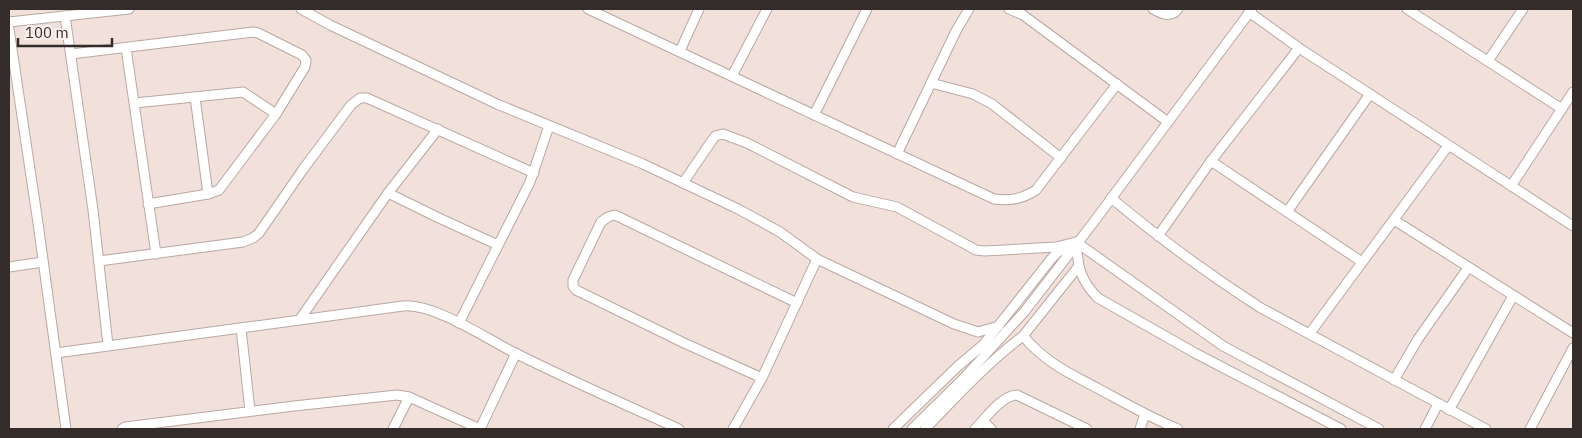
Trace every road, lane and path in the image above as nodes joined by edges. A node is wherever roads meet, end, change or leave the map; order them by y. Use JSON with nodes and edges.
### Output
{"nodes":[{"id":1,"x":129,"y":9,"type":"edge"},
{"id":2,"x":301,"y":9,"type":"edge"},
{"id":3,"x":588,"y":9,"type":"edge"},
{"id":4,"x":699,"y":9,"type":"edge"},
{"id":5,"x":767,"y":9,"type":"edge"},
{"id":6,"x":867,"y":9,"type":"edge"},
{"id":7,"x":969,"y":9,"type":"edge"},
{"id":8,"x":1009,"y":9,"type":"edge"},
{"id":9,"x":1153,"y":9,"type":"edge"},
{"id":10,"x":1178,"y":9,"type":"edge"},
{"id":11,"x":1407,"y":9,"type":"edge"},
{"id":12,"x":1523,"y":9,"type":"edge"},
{"id":13,"x":1250,"y":10,"type":"edge"},
{"id":14,"x":599,"y":11,"type":"edge"},
{"id":15,"x":65,"y":16,"type":"junction"},
{"id":16,"x":9,"y":22,"type":"edge"},
{"id":17,"x":9,"y":29,"type":"edge"},
{"id":18,"x":126,"y":48,"type":"junction"},
{"id":19,"x":1299,"y":48,"type":"junction"},
{"id":20,"x":680,"y":51,"type":"junction"},
{"id":21,"x":71,"y":54,"type":"junction"},
{"id":22,"x":1488,"y":60,"type":"junction"},
{"id":23,"x":732,"y":76,"type":"junction"},
{"id":24,"x":931,"y":83,"type":"junction"},
{"id":25,"x":1117,"y":84,"type":"junction"},
{"id":26,"x":1573,"y":92,"type":"edge"},
{"id":27,"x":1370,"y":94,"type":"junction"},
{"id":28,"x":195,"y":97,"type":"junction"},
{"id":29,"x":135,"y":103,"type":"junction"},
{"id":30,"x":1562,"y":109,"type":"junction"},
{"id":31,"x":276,"y":114,"type":"junction"},
{"id":32,"x":814,"y":114,"type":"junction"},
{"id":33,"x":1168,"y":122,"type":"junction"},
{"id":34,"x":549,"y":126,"type":"junction"},
{"id":35,"x":438,"y":129,"type":"junction"},
{"id":36,"x":1448,"y":146,"type":"junction"},
{"id":37,"x":897,"y":154,"type":"junction"},
{"id":38,"x":1061,"y":158,"type":"junction"},
{"id":39,"x":1211,"y":161,"type":"junction"},
{"id":40,"x":534,"y":173,"type":"junction"},
{"id":41,"x":684,"y":183,"type":"junction"},
{"id":42,"x":1510,"y":186,"type":"junction"},
{"id":43,"x":388,"y":193,"type":"junction"},
{"id":44,"x":208,"y":194,"type":"junction"},
{"id":45,"x":1111,"y":198,"type":"junction"},
{"id":46,"x":148,"y":204,"type":"junction"},
{"id":47,"x":1287,"y":212,"type":"junction"},
{"id":48,"x":1394,"y":220,"type":"junction"},
{"id":49,"x":1573,"y":226,"type":"edge"},
{"id":50,"x":1158,"y":236,"type":"junction"},
{"id":51,"x":1075,"y":244,"type":"junction"},
{"id":52,"x":498,"y":245,"type":"junction"},
{"id":53,"x":156,"y":254,"type":"junction"},
{"id":54,"x":817,"y":259,"type":"junction"},
{"id":55,"x":98,"y":261,"type":"junction"},
{"id":56,"x":43,"y":262,"type":"junction"},
{"id":57,"x":1362,"y":262,"type":"junction"},
{"id":58,"x":9,"y":267,"type":"edge"},
{"id":59,"x":1078,"y":267,"type":"junction"},
{"id":60,"x":1468,"y":268,"type":"junction"},
{"id":61,"x":1513,"y":296,"type":"junction"},
{"id":62,"x":797,"y":303,"type":"junction"},
{"id":63,"x":300,"y":319,"type":"junction"},
{"id":64,"x":459,"y":323,"type":"junction"},
{"id":65,"x":998,"y":326,"type":"junction"},
{"id":66,"x":241,"y":328,"type":"junction"},
{"id":67,"x":1310,"y":333,"type":"junction"},
{"id":68,"x":1573,"y":333,"type":"edge"},
{"id":69,"x":1024,"y":336,"type":"junction"},
{"id":70,"x":108,"y":345,"type":"junction"},
{"id":71,"x":1573,"y":348,"type":"edge"},
{"id":72,"x":56,"y":353,"type":"junction"},
{"id":73,"x":516,"y":353,"type":"junction"},
{"id":74,"x":762,"y":378,"type":"junction"},
{"id":75,"x":1394,"y":380,"type":"junction"},
{"id":76,"x":409,"y":397,"type":"junction"},
{"id":77,"x":1438,"y":404,"type":"junction"},
{"id":78,"x":1450,"y":410,"type":"junction"},
{"id":79,"x":250,"y":411,"type":"junction"},
{"id":80,"x":1145,"y":414,"type":"junction"},
{"id":81,"x":195,"y":419,"type":"junction"},
{"id":82,"x":983,"y":421,"type":"junction"},
{"id":83,"x":1072,"y":426,"type":"edge"},
{"id":84,"x":66,"y":429,"type":"edge"},
{"id":85,"x":122,"y":429,"type":"edge"},
{"id":86,"x":197,"y":429,"type":"edge"},
{"id":87,"x":393,"y":429,"type":"edge"},
{"id":88,"x":480,"y":429,"type":"edge"},
{"id":89,"x":679,"y":429,"type":"edge"},
{"id":90,"x":732,"y":429,"type":"edge"},
{"id":91,"x":893,"y":429,"type":"edge"},
{"id":92,"x":912,"y":429,"type":"edge"},
{"id":93,"x":924,"y":429,"type":"edge"},
{"id":94,"x":975,"y":429,"type":"edge"},
{"id":95,"x":991,"y":429,"type":"edge"},
{"id":96,"x":1087,"y":429,"type":"edge"},
{"id":97,"x":1140,"y":429,"type":"edge"},
{"id":98,"x":1178,"y":429,"type":"edge"},
{"id":99,"x":1341,"y":429,"type":"edge"},
{"id":100,"x":1379,"y":429,"type":"edge"},
{"id":101,"x":1425,"y":429,"type":"edge"},
{"id":102,"x":1486,"y":429,"type":"edge"},
{"id":103,"x":1530,"y":429,"type":"edge"}],
"edges":[{"from":1,"to":15,"type":"street"},
{"from":2,"to":34,"type":"street"},
{"from":3,"to":14,"type":"street"},
{"from":4,"to":20,"type":"street"},
{"from":5,"to":23,"type":"street"},
{"from":6,"to":32,"type":"street"},
{"from":7,"to":24,"type":"street"},
{"from":8,"to":25,"type":"street"},
{"from":9,"to":10,"type":"street"},
{"from":11,"to":22,"type":"street"},
{"from":12,"to":22,"type":"street"},
{"from":13,"to":19,"type":"street"},
{"from":13,"to":33,"type":"street"},
{"from":14,"to":20,"type":"street"},
{"from":15,"to":16,"type":"street"},
{"from":15,"to":21,"type":"street"},
{"from":17,"to":56,"type":"street"},
{"from":18,"to":21,"type":"street"},
{"from":18,"to":29,"type":"street"},
{"from":18,"to":31,"type":"street"},
{"from":19,"to":27,"type":"street"},
{"from":19,"to":39,"type":"street"},
{"from":20,"to":23,"type":"street"},
{"from":21,"to":55,"type":"street"},
{"from":22,"to":30,"type":"street"},
{"from":23,"to":32,"type":"street"},
{"from":24,"to":37,"type":"street"},
{"from":24,"to":38,"type":"street"},
{"from":25,"to":33,"type":"street"},
{"from":25,"to":38,"type":"street"},
{"from":26,"to":30,"type":"street"},
{"from":27,"to":36,"type":"street"},
{"from":27,"to":47,"type":"street"},
{"from":28,"to":29,"type":"street"},
{"from":28,"to":31,"type":"street"},
{"from":28,"to":44,"type":"street"},
{"from":29,"to":46,"type":"street"},
{"from":30,"to":42,"type":"street"},
{"from":31,"to":44,"type":"street"},
{"from":32,"to":37,"type":"street"},
{"from":33,"to":45,"type":"street"},
{"from":34,"to":40,"type":"street"},
{"from":34,"to":41,"type":"street"},
{"from":35,"to":40,"type":"street"},
{"from":35,"to":43,"type":"street"},
{"from":35,"to":53,"type":"street"},
{"from":36,"to":42,"type":"street"},
{"from":36,"to":48,"type":"street"},
{"from":37,"to":38,"type":"street"},
{"from":39,"to":47,"type":"street"},
{"from":39,"to":50,"type":"street"},
{"from":40,"to":52,"type":"street"},
{"from":41,"to":51,"type":"street"},
{"from":41,"to":54,"type":"street"},
{"from":42,"to":49,"type":"street"},
{"from":43,"to":52,"type":"street"},
{"from":43,"to":63,"type":"street"},
{"from":44,"to":46,"type":"street"},
{"from":45,"to":50,"type":"street"},
{"from":45,"to":51,"type":"street"},
{"from":46,"to":53,"type":"street"},
{"from":47,"to":57,"type":"street"},
{"from":48,"to":57,"type":"street"},
{"from":48,"to":60,"type":"street"},
{"from":50,"to":67,"type":"street"},
{"from":51,"to":59,"type":"street"},
{"from":51,"to":65,"type":"street"},
{"from":51,"to":92,"type":"street"},
{"from":51,"to":100,"type":"street"},
{"from":52,"to":64,"type":"street"},
{"from":53,"to":55,"type":"street"},
{"from":54,"to":62,"type":"street"},
{"from":54,"to":65,"type":"street"},
{"from":55,"to":70,"type":"street"},
{"from":56,"to":58,"type":"street"},
{"from":56,"to":72,"type":"street"},
{"from":57,"to":67,"type":"street"},
{"from":59,"to":69,"type":"street"},
{"from":59,"to":99,"type":"street"},
{"from":60,"to":61,"type":"street"},
{"from":60,"to":75,"type":"street"},
{"from":61,"to":68,"type":"street"},
{"from":61,"to":78,"type":"street"},
{"from":62,"to":74,"type":"street"},
{"from":62,"to":74,"type":"street"},
{"from":63,"to":64,"type":"street"},
{"from":63,"to":66,"type":"street"},
{"from":64,"to":73,"type":"street"},
{"from":65,"to":91,"type":"street"},
{"from":66,"to":70,"type":"street"},
{"from":66,"to":79,"type":"street"},
{"from":67,"to":75,"type":"street"},
{"from":69,"to":80,"type":"street"},
{"from":69,"to":93,"type":"street"},
{"from":70,"to":72,"type":"street"},
{"from":71,"to":103,"type":"street"},
{"from":72,"to":84,"type":"street"},
{"from":73,"to":88,"type":"street"},
{"from":73,"to":89,"type":"street"},
{"from":74,"to":90,"type":"street"},
{"from":75,"to":77,"type":"street"},
{"from":76,"to":79,"type":"street"},
{"from":76,"to":87,"type":"street"},
{"from":76,"to":88,"type":"street"},
{"from":77,"to":78,"type":"street"},
{"from":77,"to":101,"type":"street"},
{"from":78,"to":102,"type":"street"},
{"from":79,"to":81,"type":"street"},
{"from":80,"to":97,"type":"street"},
{"from":80,"to":98,"type":"street"},
{"from":81,"to":85,"type":"street"},
{"from":81,"to":86,"type":"street"},
{"from":82,"to":83,"type":"street"},
{"from":82,"to":94,"type":"street"},
{"from":82,"to":95,"type":"street"},
{"from":83,"to":96,"type":"street"}]}
